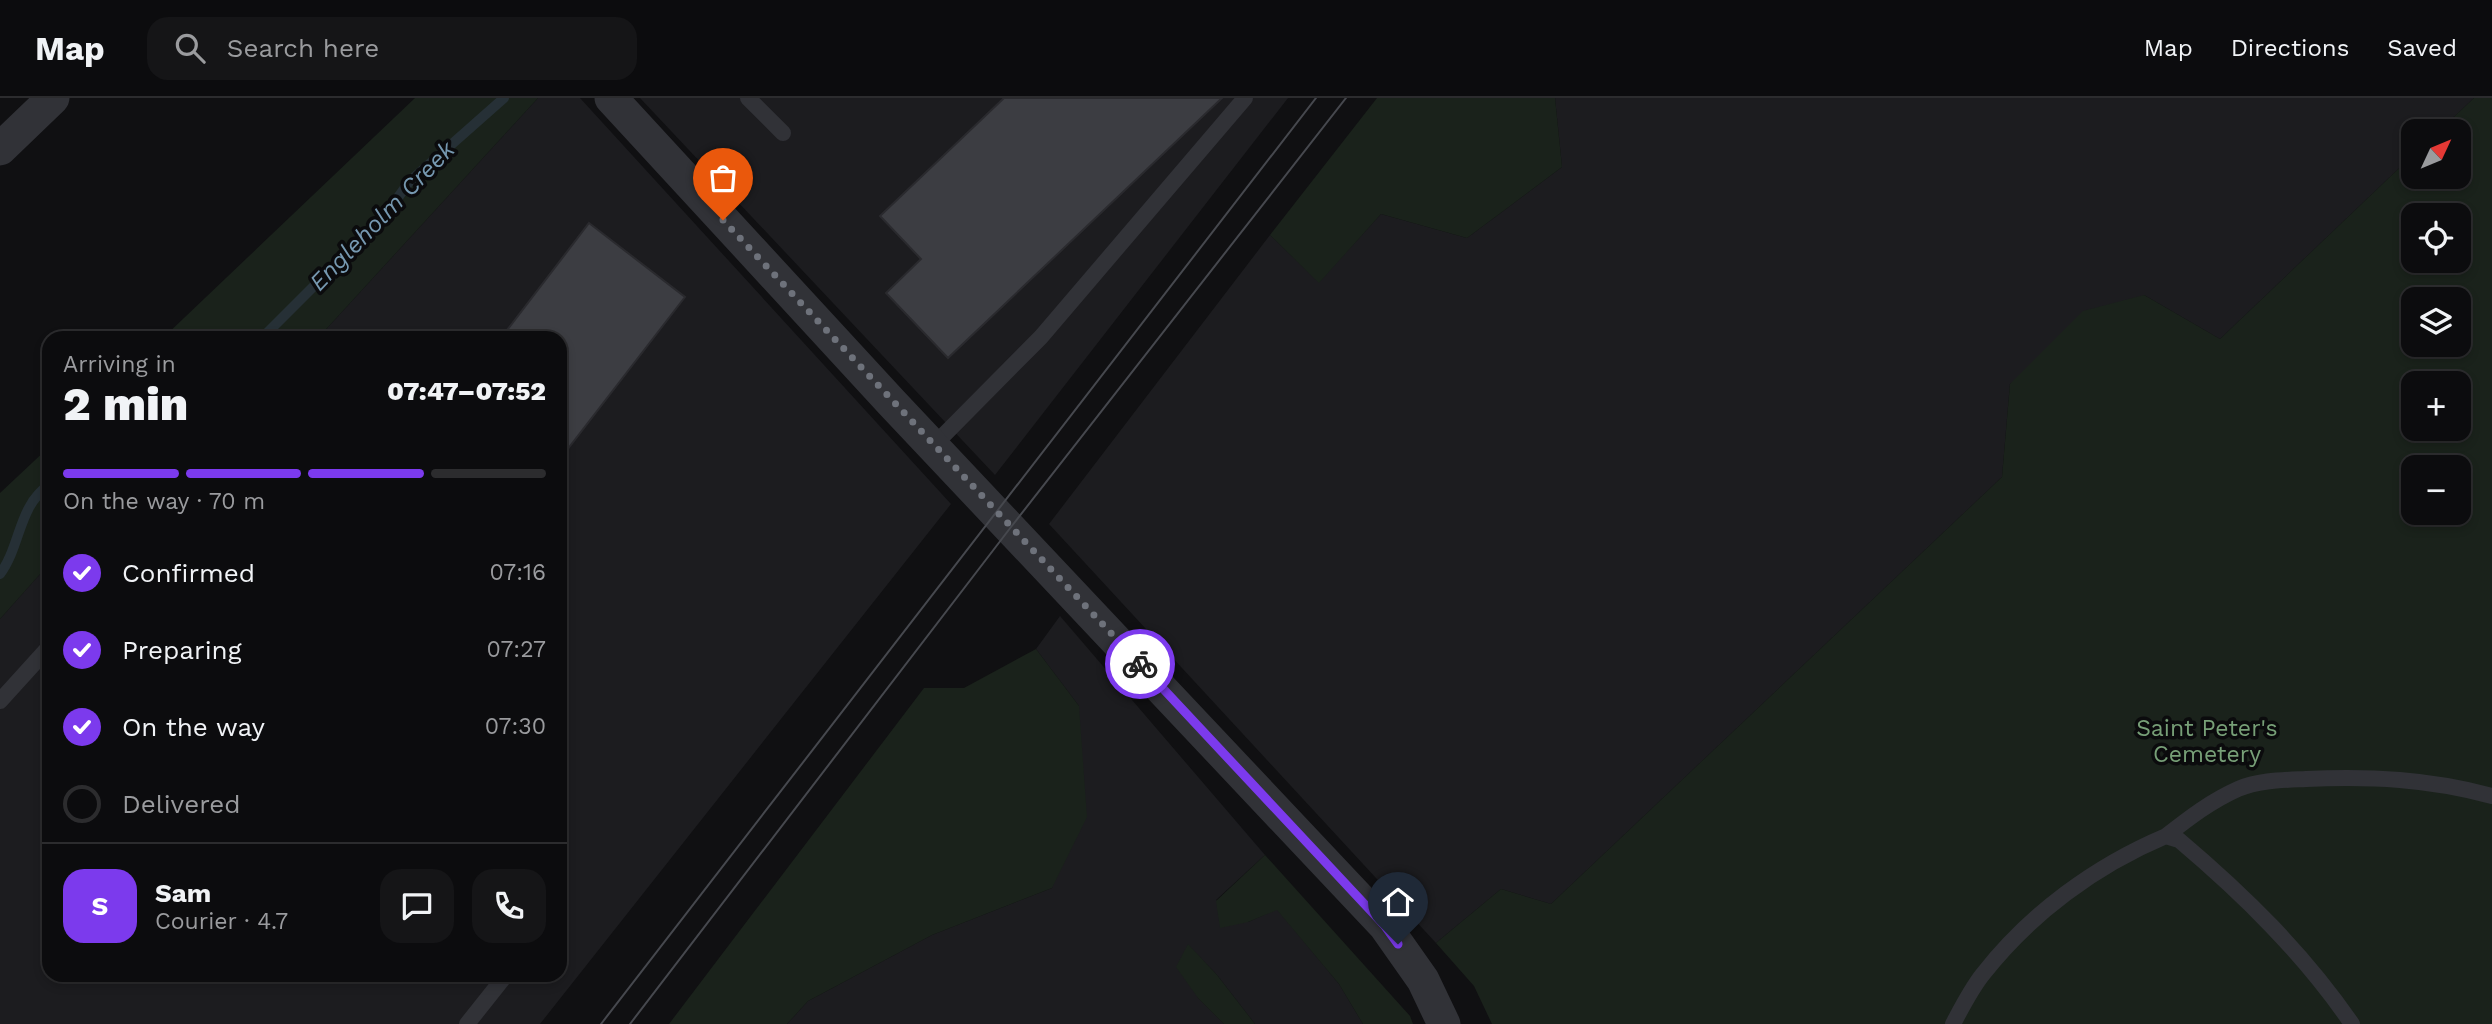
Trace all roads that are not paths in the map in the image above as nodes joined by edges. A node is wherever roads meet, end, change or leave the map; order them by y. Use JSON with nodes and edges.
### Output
{"nodes":[{"id":1,"x":53,"y":98,"type":"edge"},
{"id":2,"x":611,"y":98,"type":"edge"},
{"id":3,"x":748,"y":98,"type":"edge"},
{"id":4,"x":1245,"y":98,"type":"edge"},
{"id":5,"x":783,"y":133,"type":"dead end"},
{"id":6,"x":0,"y":149,"type":"edge"},
{"id":7,"x":933,"y":446,"type":"junction"},
{"id":8,"x":42,"y":655,"type":"edge"},
{"id":9,"x":0,"y":701,"type":"edge"},
{"id":10,"x":2492,"y":795,"type":"edge"},
{"id":11,"x":2166,"y":836,"type":"junction"},
{"id":12,"x":500,"y":982,"type":"edge"},
{"id":13,"x":467,"y":1024,"type":"edge"},
{"id":14,"x":1444,"y":1024,"type":"edge"},
{"id":15,"x":1952,"y":1024,"type":"edge"},
{"id":16,"x":2352,"y":1024,"type":"edge"}],
"edges":[{"from":1,"to":6,"type":"street"},
{"from":2,"to":7,"type":"street"},
{"from":3,"to":5,"type":"lane"},
{"from":4,"to":7,"type":"lane"},
{"from":7,"to":14,"type":"street"},
{"from":8,"to":9,"type":"lane"},
{"from":10,"to":11,"type":"lane"},
{"from":11,"to":15,"type":"lane"},
{"from":11,"to":16,"type":"lane"},
{"from":12,"to":13,"type":"lane"}]}
